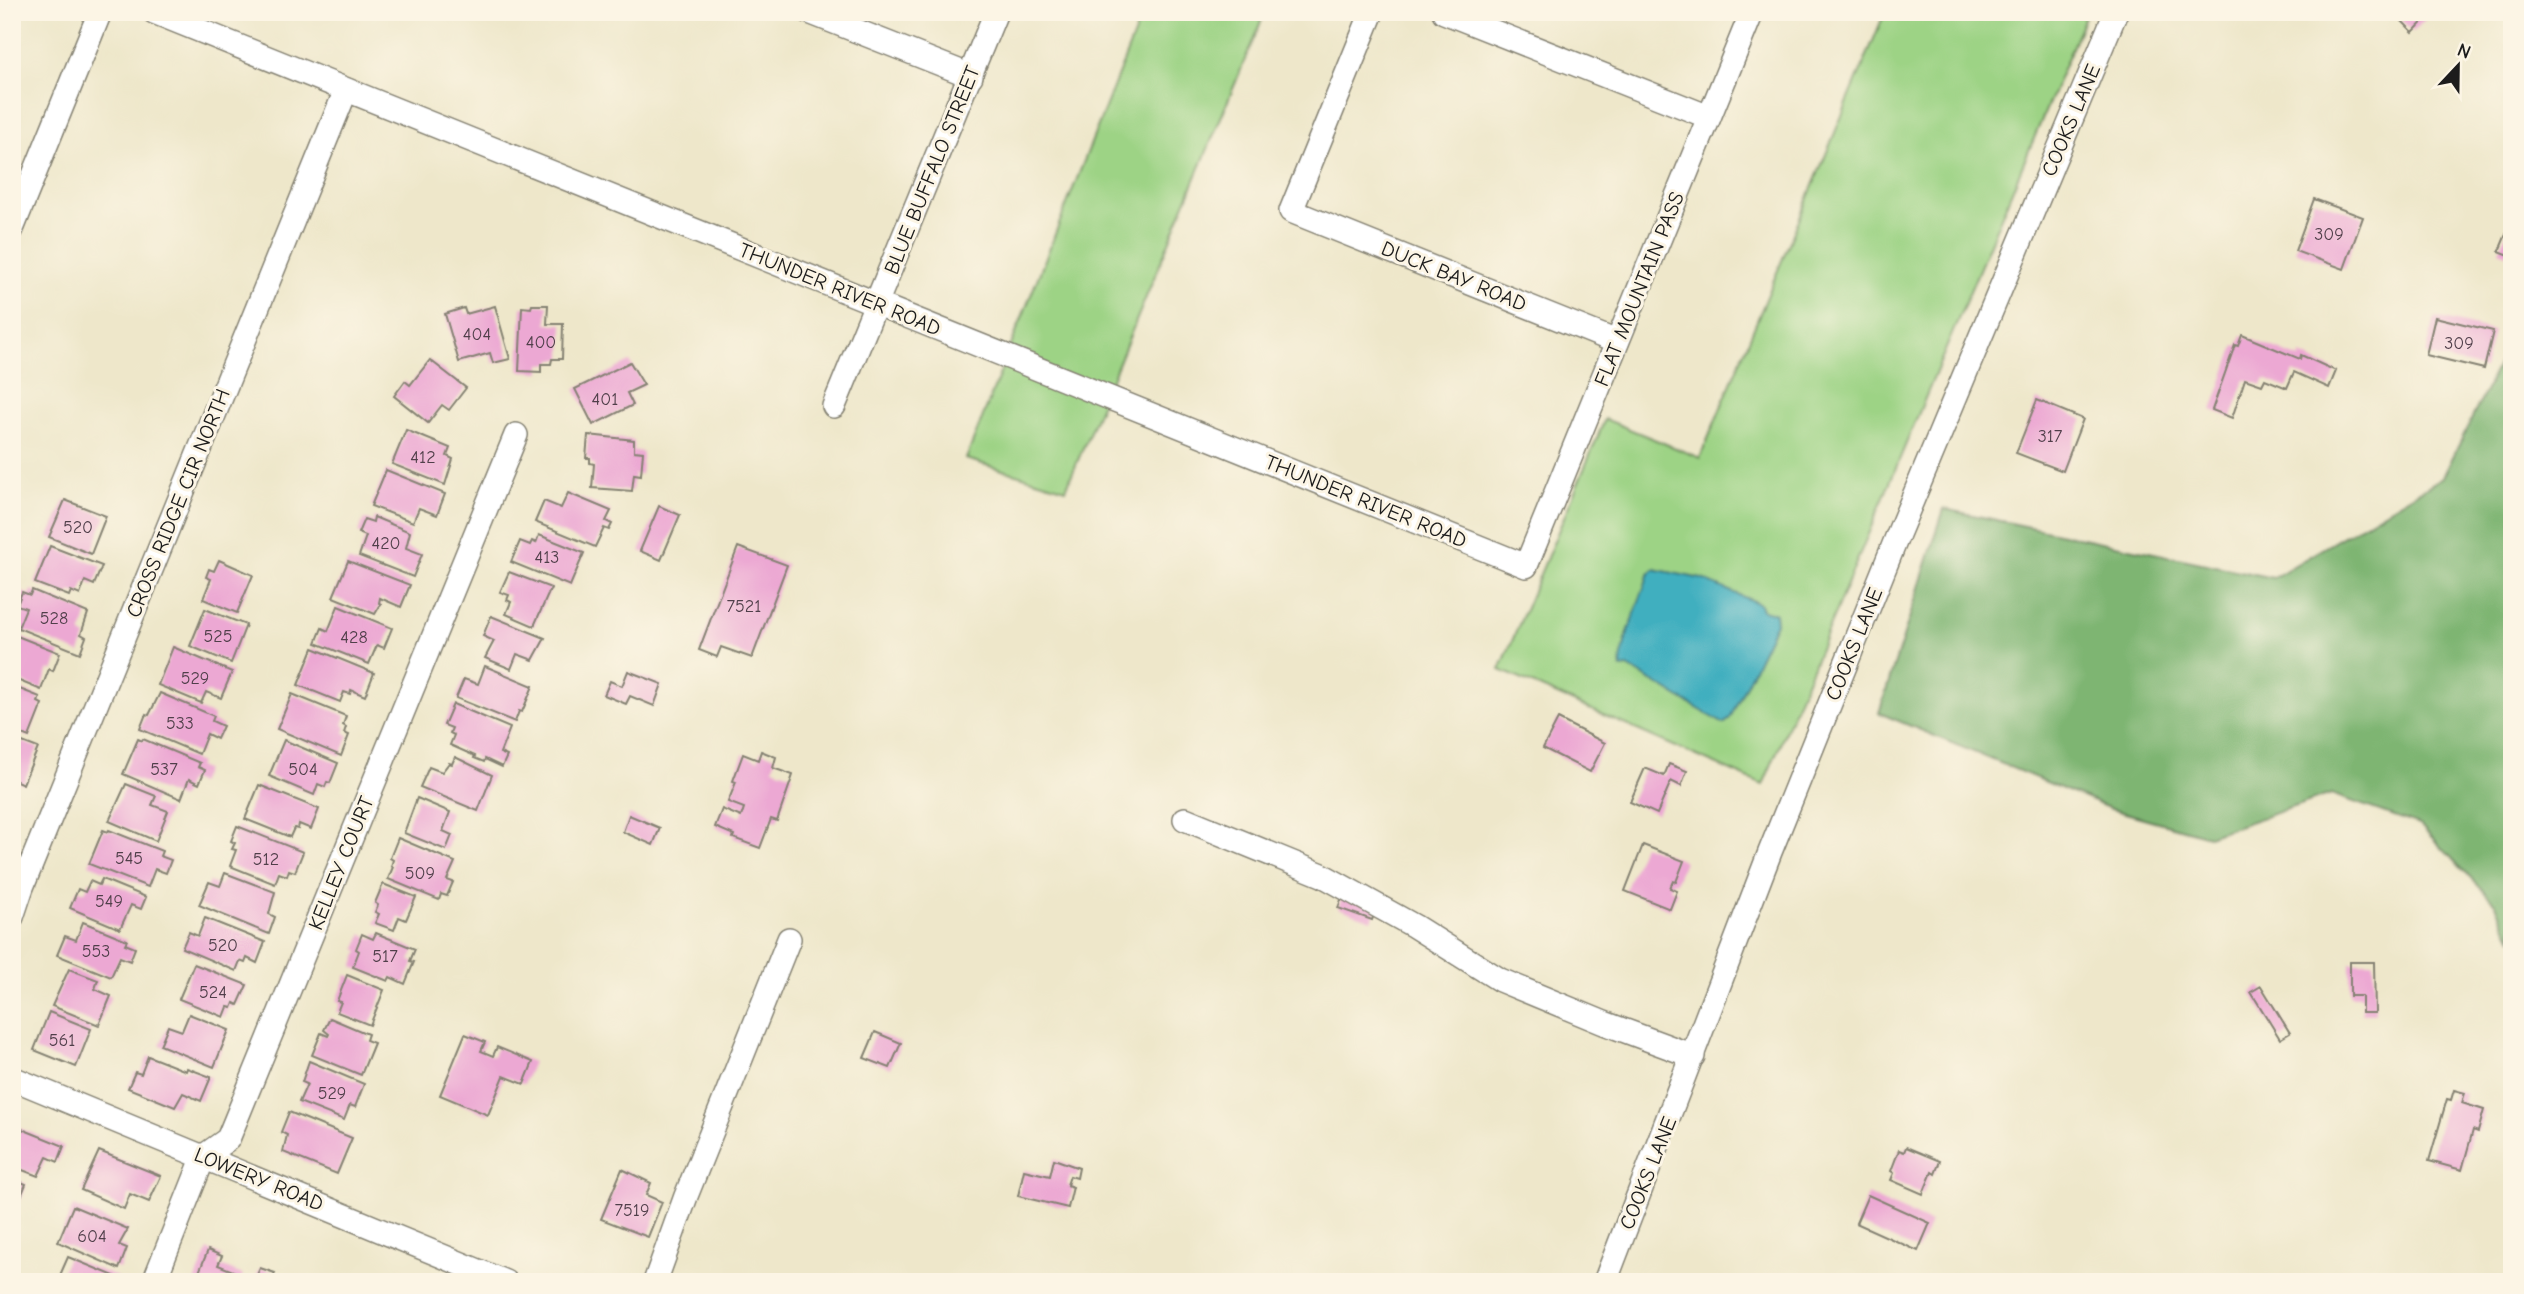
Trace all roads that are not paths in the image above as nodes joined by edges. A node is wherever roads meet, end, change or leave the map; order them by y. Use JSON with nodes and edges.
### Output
{"nodes":[{"id":1,"x":100,"y":12,"type":"edge"},
{"id":2,"x":153,"y":12,"type":"edge"},
{"id":3,"x":809,"y":12,"type":"edge"},
{"id":4,"x":996,"y":12,"type":"edge"},
{"id":5,"x":1372,"y":12,"type":"edge"},
{"id":6,"x":1444,"y":12,"type":"edge"},
{"id":7,"x":1752,"y":12,"type":"edge"},
{"id":8,"x":2116,"y":12,"type":"edge"},
{"id":9,"x":971,"y":76,"type":"junction"},
{"id":10,"x":346,"y":90,"type":"junction"},
{"id":11,"x":1709,"y":117,"type":"junction"},
{"id":12,"x":12,"y":229,"type":"edge"},
{"id":13,"x":877,"y":304,"type":"junction"},
{"id":14,"x":1618,"y":342,"type":"junction"},
{"id":15,"x":834,"y":406,"type":"dead end"},
{"id":16,"x":516,"y":435,"type":"dead end"},
{"id":17,"x":1526,"y":566,"type":"joint"},
{"id":18,"x":1185,"y":819,"type":"dead end"},
{"id":19,"x":12,"y":917,"type":"edge"},
{"id":20,"x":789,"y":939,"type":"dead end"},
{"id":21,"x":1693,"y":1056,"type":"junction"},
{"id":22,"x":12,"y":1078,"type":"edge"},
{"id":23,"x":204,"y":1156,"type":"junction"},
{"id":24,"x":154,"y":1282,"type":"edge"},
{"id":25,"x":505,"y":1282,"type":"edge"},
{"id":26,"x":655,"y":1282,"type":"edge"},
{"id":27,"x":1605,"y":1282,"type":"edge"}],
"edges":[{"from":1,"to":12,"type":"street"},
{"from":2,"to":10,"type":"street","name":"THUNDER RIVER ROAD"},
{"from":3,"to":9,"type":"street"},
{"from":4,"to":9,"type":"street","name":"BLUE BUFFALO STREET"},
{"from":5,"to":14,"type":"street","name":"DUCK BAY ROAD"},
{"from":6,"to":11,"type":"street"},
{"from":7,"to":11,"type":"street","name":"FLAT MOUNTAIN PASS"},
{"from":8,"to":21,"type":"street","name":"COOKS LANE"},
{"from":9,"to":13,"type":"street","name":"BLUE BUFFALO STREET"},
{"from":10,"to":13,"type":"street","name":"THUNDER RIVER ROAD"},
{"from":10,"to":19,"type":"street","name":"CROSS RIDGE CIR NORTH"},
{"from":11,"to":14,"type":"street","name":"FLAT MOUNTAIN PASS"},
{"from":13,"to":15,"type":"street","name":"BLUE BUFFALO STREET"},
{"from":13,"to":17,"type":"street","name":"THUNDER RIVER ROAD"},
{"from":14,"to":17,"type":"street","name":"FLAT MOUNTAIN PASS"},
{"from":16,"to":23,"type":"street","name":"KELLEY COURT"},
{"from":18,"to":21,"type":"street"},
{"from":20,"to":26,"type":"street"},
{"from":21,"to":27,"type":"street","name":"COOKS LANE"},
{"from":22,"to":23,"type":"street","name":"LOWERY ROAD"},
{"from":23,"to":24,"type":"street","name":"KELLEY COURT"},
{"from":23,"to":25,"type":"street","name":"LOWERY ROAD"}]}
